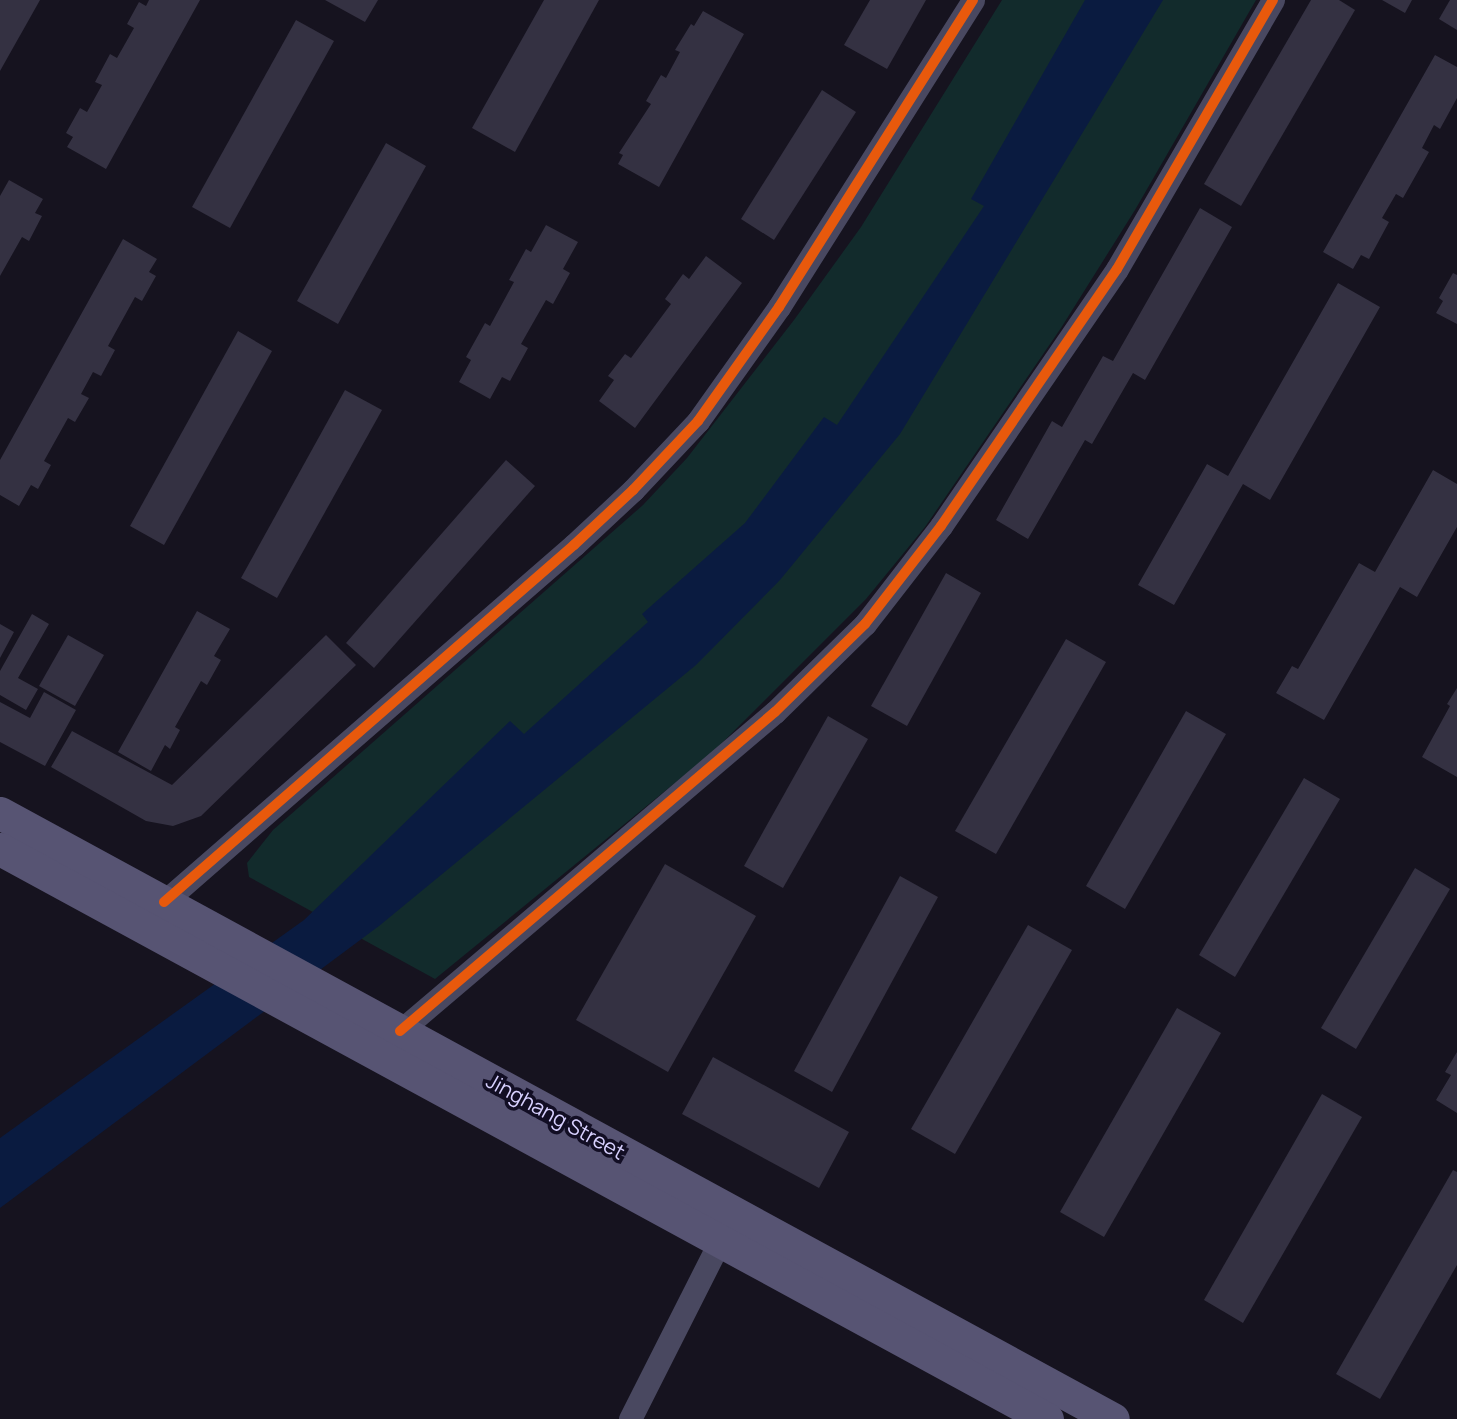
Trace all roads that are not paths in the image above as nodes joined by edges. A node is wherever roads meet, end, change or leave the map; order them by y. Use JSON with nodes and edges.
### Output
{"nodes":[{"id":1,"x":973,"y":0,"type":"edge"},
{"id":2,"x":1273,"y":0,"type":"edge"},
{"id":3,"x":0,"y":813,"type":"edge"},
{"id":4,"x":0,"y":849,"type":"edge"},
{"id":5,"x":164,"y":902,"type":"junction"},
{"id":6,"x":400,"y":1031,"type":"junction"},
{"id":7,"x":720,"y":1241,"type":"junction"},
{"id":8,"x":630,"y":1419,"type":"edge"},
{"id":9,"x":1047,"y":1419,"type":"edge"},
{"id":10,"x":1113,"y":1419,"type":"edge"}],
"edges":[{"from":1,"to":5,"type":"street"},
{"from":2,"to":6,"type":"street"},
{"from":3,"to":5,"type":"main road","name":"Jinghang Street"},
{"from":4,"to":7,"type":"main road","name":"Jinghang Street"},
{"from":5,"to":6,"type":"main road","name":"Jinghang Street"},
{"from":6,"to":10,"type":"main road","name":"Jinghang Street"},
{"from":7,"to":8,"type":"street"},
{"from":7,"to":9,"type":"main road","name":"Jinghang Street"}]}
